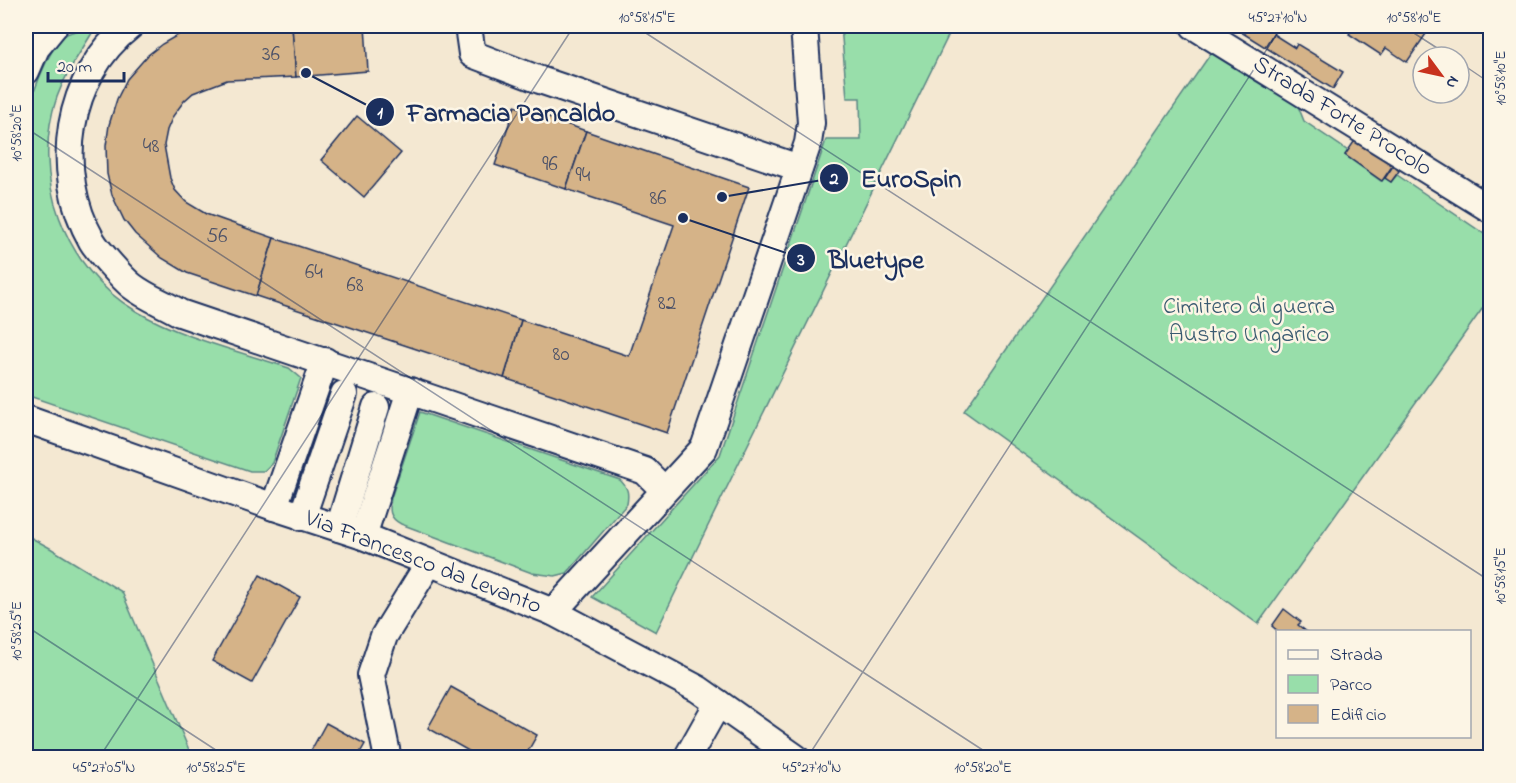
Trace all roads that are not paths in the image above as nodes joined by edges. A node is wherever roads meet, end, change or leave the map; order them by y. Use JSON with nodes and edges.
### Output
{"nodes":[{"id":1,"x":54,"y":26,"type":"edge"},
{"id":2,"x":128,"y":26,"type":"edge"},
{"id":3,"x":468,"y":26,"type":"edge"},
{"id":4,"x":804,"y":26,"type":"edge"},
{"id":5,"x":1194,"y":26,"type":"edge"},
{"id":6,"x":26,"y":71,"type":"edge"},
{"id":7,"x":799,"y":168,"type":"junction"},
{"id":8,"x":1491,"y":209,"type":"edge"},
{"id":9,"x":325,"y":361,"type":"junction"},
{"id":10,"x":410,"y":391,"type":"junction"},
{"id":11,"x":344,"y":394,"type":"dead end"},
{"id":12,"x":376,"y":407,"type":"dead end"},
{"id":13,"x":26,"y":420,"type":"edge"},
{"id":14,"x":664,"y":490,"type":"junction"},
{"id":15,"x":274,"y":507,"type":"junction"},
{"id":16,"x":303,"y":517,"type":"junction"},
{"id":17,"x":351,"y":532,"type":"junction"},
{"id":18,"x":429,"y":563,"type":"junction"},
{"id":19,"x":553,"y":612,"type":"junction"},
{"id":20,"x":718,"y":703,"type":"junction"},
{"id":21,"x":389,"y":756,"type":"edge"},
{"id":22,"x":687,"y":758,"type":"edge"},
{"id":23,"x":796,"y":758,"type":"edge"}],
"edges":[{"from":1,"to":6,"type":"street"},
{"from":2,"to":9,"type":"street"},
{"from":3,"to":7,"type":"street"},
{"from":4,"to":7,"type":"street"},
{"from":5,"to":8,"type":"street","name":"Strada Forte Procolo"},
{"from":7,"to":14,"type":"street"},
{"from":9,"to":10,"type":"street"},
{"from":9,"to":15,"type":"street"},
{"from":10,"to":14,"type":"street"},
{"from":10,"to":17,"type":"street"},
{"from":11,"to":16,"type":"street"},
{"from":12,"to":17,"type":"street"},
{"from":13,"to":15,"type":"street","name":"Via Francesco da Levanto"},
{"from":14,"to":19,"type":"street"},
{"from":15,"to":16,"type":"street","name":"Via Francesco da Levanto"},
{"from":16,"to":17,"type":"street","name":"Via Francesco da Levanto"},
{"from":17,"to":18,"type":"street","name":"Via Francesco da Levanto"},
{"from":18,"to":19,"type":"street","name":"Via Francesco da Levanto"},
{"from":18,"to":21,"type":"street"},
{"from":19,"to":20,"type":"street","name":"Via Francesco da Levanto"},
{"from":20,"to":22,"type":"street"},
{"from":20,"to":23,"type":"street","name":"Via Francesco da Levanto"}]}
